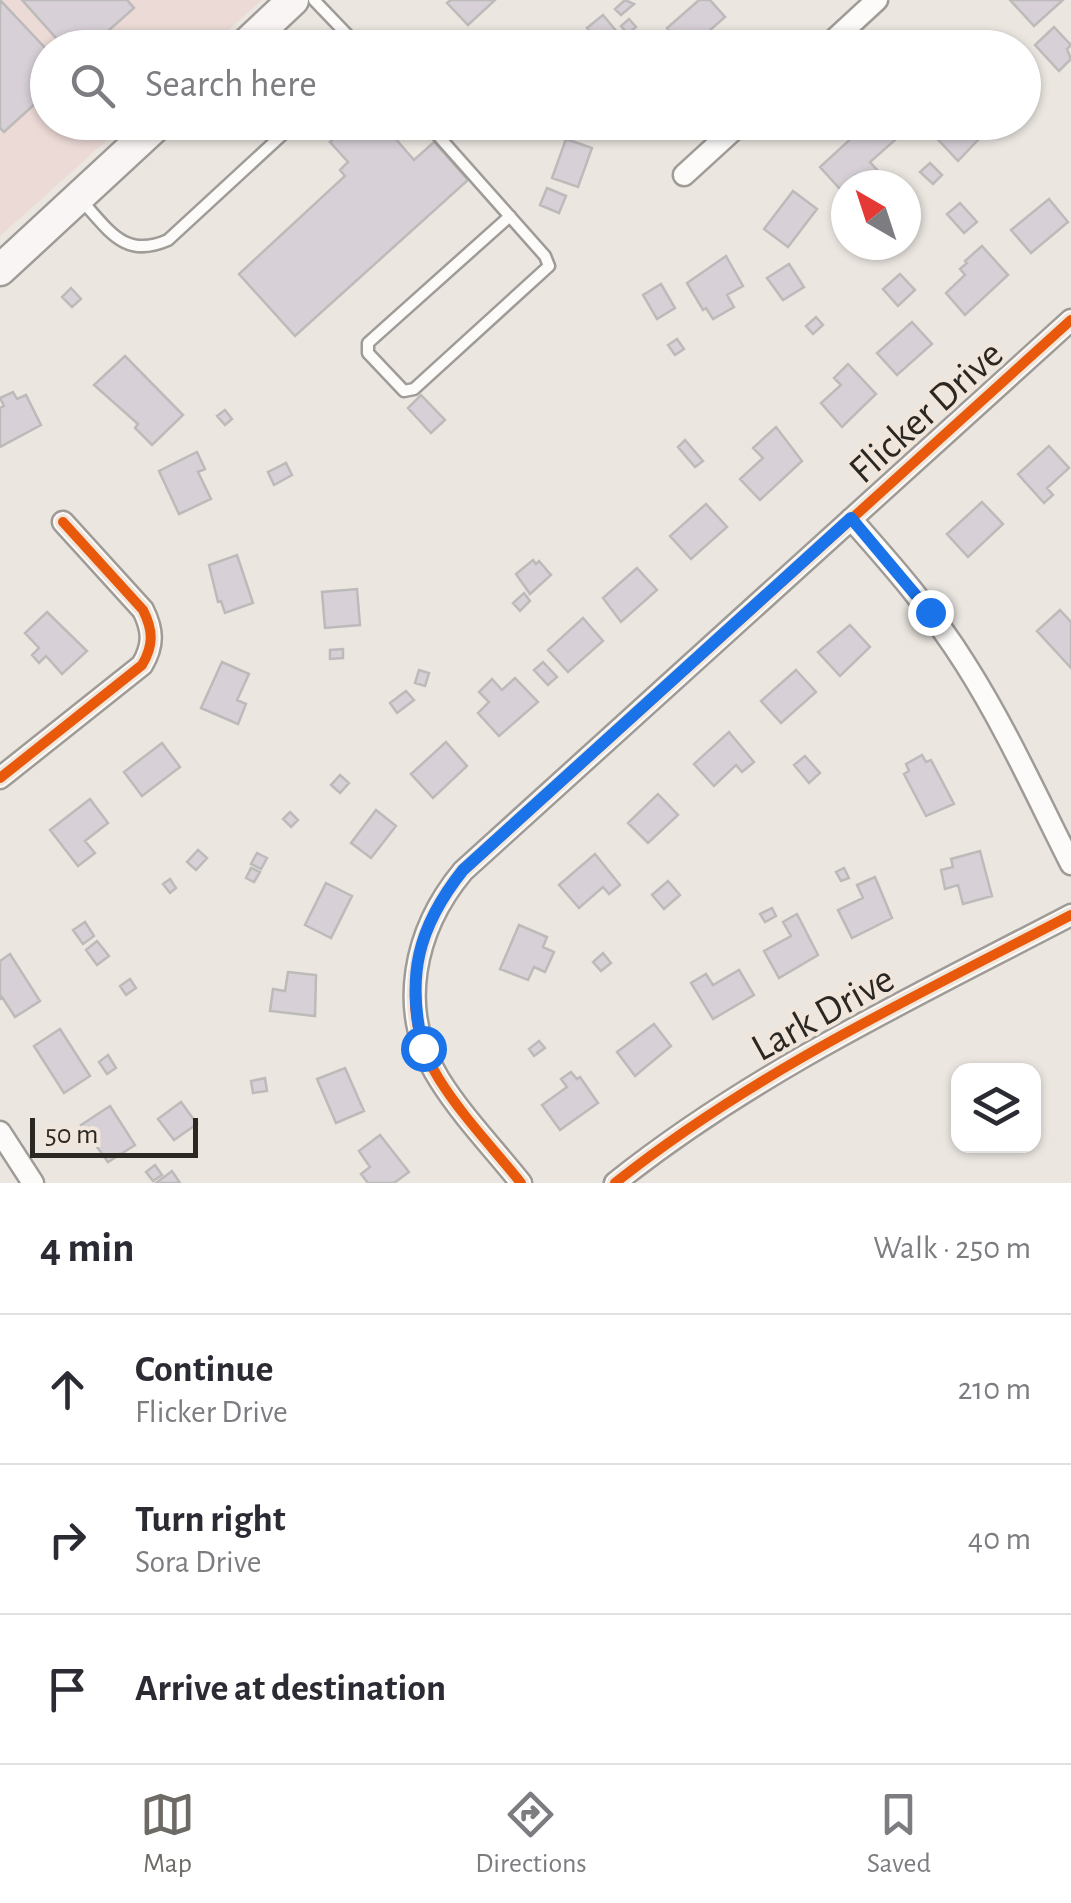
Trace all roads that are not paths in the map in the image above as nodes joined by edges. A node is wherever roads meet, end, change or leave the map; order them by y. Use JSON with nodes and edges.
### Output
{"nodes":[{"id":1,"x":293,"y":0,"type":"edge"},
{"id":2,"x":314,"y":0,"type":"edge"},
{"id":3,"x":877,"y":0,"type":"edge"},
{"id":4,"x":261,"y":30,"type":"edge"},
{"id":5,"x":343,"y":30,"type":"edge"},
{"id":6,"x":844,"y":30,"type":"edge"},
{"id":7,"x":141,"y":140,"type":"edge"},
{"id":8,"x":276,"y":140,"type":"edge"},
{"id":9,"x":442,"y":140,"type":"edge"},
{"id":10,"x":722,"y":140,"type":"edge"},
{"id":11,"x":684,"y":174,"type":"dead end"},
{"id":12,"x":79,"y":198,"type":"junction"},
{"id":13,"x":510,"y":216,"type":"junction"},
{"id":14,"x":0,"y":270,"type":"edge"},
{"id":15,"x":1071,"y":320,"type":"edge"},
{"id":16,"x":851,"y":518,"type":"junction"},
{"id":17,"x":63,"y":522,"type":"dead end"},
{"id":18,"x":0,"y":778,"type":"edge"},
{"id":19,"x":1071,"y":864,"type":"edge"},
{"id":20,"x":1071,"y":916,"type":"edge"},
{"id":21,"x":0,"y":1132,"type":"edge"},
{"id":22,"x":33,"y":1183,"type":"edge"},
{"id":23,"x":521,"y":1183,"type":"edge"},
{"id":24,"x":615,"y":1183,"type":"edge"}],
"edges":[{"from":1,"to":4,"type":"main road"},
{"from":2,"to":5,"type":"lane"},
{"from":3,"to":6,"type":"street"},
{"from":7,"to":12,"type":"main road"},
{"from":8,"to":12,"type":"lane"},
{"from":9,"to":13,"type":"lane"},
{"from":10,"to":11,"type":"street"},
{"from":12,"to":14,"type":"main road"},
{"from":13,"to":13,"type":"lane"},
{"from":15,"to":16,"type":"street","name":"Flicker Drive"},
{"from":16,"to":19,"type":"street"},
{"from":16,"to":23,"type":"street","name":"Flicker Drive"},
{"from":17,"to":18,"type":"street"},
{"from":20,"to":24,"type":"street","name":"Lark Drive"},
{"from":21,"to":22,"type":"street"}]}
